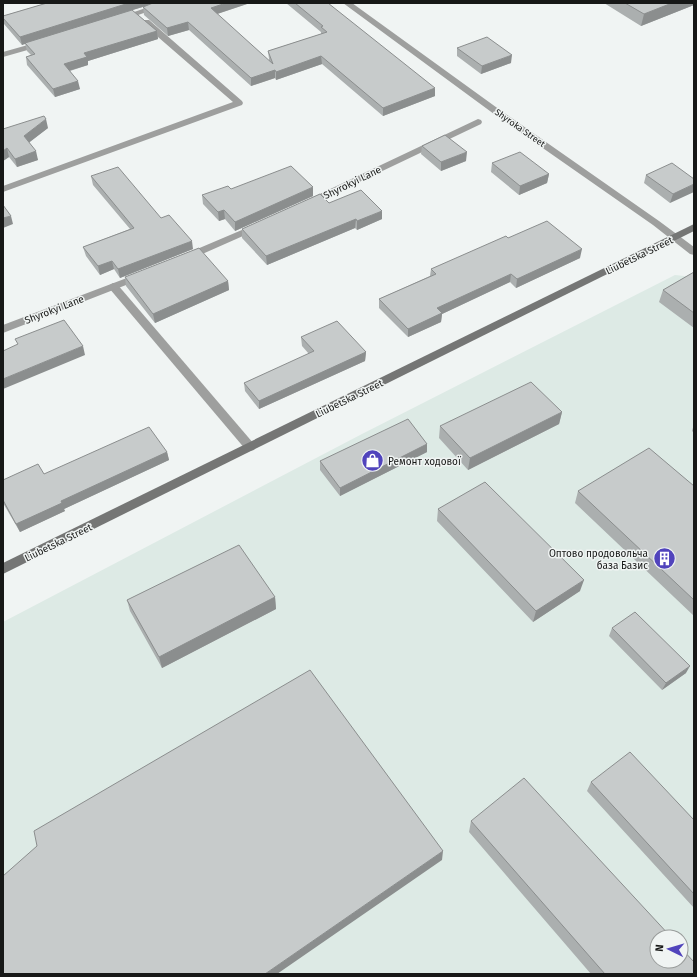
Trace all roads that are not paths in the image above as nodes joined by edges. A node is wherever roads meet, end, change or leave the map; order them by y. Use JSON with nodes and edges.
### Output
{"nodes":[{"id":1,"x":168,"y":3,"type":"edge"},
{"id":2,"x":347,"y":3,"type":"edge"},
{"id":3,"x":136,"y":14,"type":"junction"},
{"id":4,"x":114,"y":20,"type":"edge"},
{"id":5,"x":47,"y":41,"type":"edge"},
{"id":6,"x":3,"y":55,"type":"edge"},
{"id":7,"x":478,"y":122,"type":"dead end"},
{"id":8,"x":3,"y":189,"type":"edge"},
{"id":9,"x":296,"y":209,"type":"edge"},
{"id":10,"x":262,"y":224,"type":"edge"},
{"id":11,"x":694,"y":227,"type":"edge"},
{"id":12,"x":674,"y":237,"type":"junction"},
{"id":13,"x":694,"y":252,"type":"edge"},
{"id":14,"x":178,"y":261,"type":"edge"},
{"id":15,"x":149,"y":272,"type":"edge"},
{"id":16,"x":113,"y":286,"type":"junction"},
{"id":17,"x":3,"y":329,"type":"edge"},
{"id":18,"x":250,"y":447,"type":"junction"},
{"id":19,"x":3,"y":569,"type":"edge"}],
"edges":[{"from":1,"to":3,"type":"street"},
{"from":2,"to":12,"type":"street","name":"Shyroka Street"},
{"from":3,"to":4,"type":"street"},
{"from":3,"to":8,"type":"street"},
{"from":5,"to":6,"type":"street"},
{"from":7,"to":9,"type":"street","name":"Shyrokyi Lane"},
{"from":10,"to":14,"type":"street"},
{"from":11,"to":12,"type":"main road","name":"Liubetska Street"},
{"from":12,"to":13,"type":"street","name":"Shyroka Street"},
{"from":12,"to":18,"type":"main road","name":"Liubetska Street"},
{"from":15,"to":16,"type":"street","name":"Shyrokyi Lane"},
{"from":16,"to":17,"type":"street","name":"Shyrokyi Lane"},
{"from":16,"to":18,"type":"street"},
{"from":18,"to":19,"type":"main road","name":"Liubetska Street"}]}
